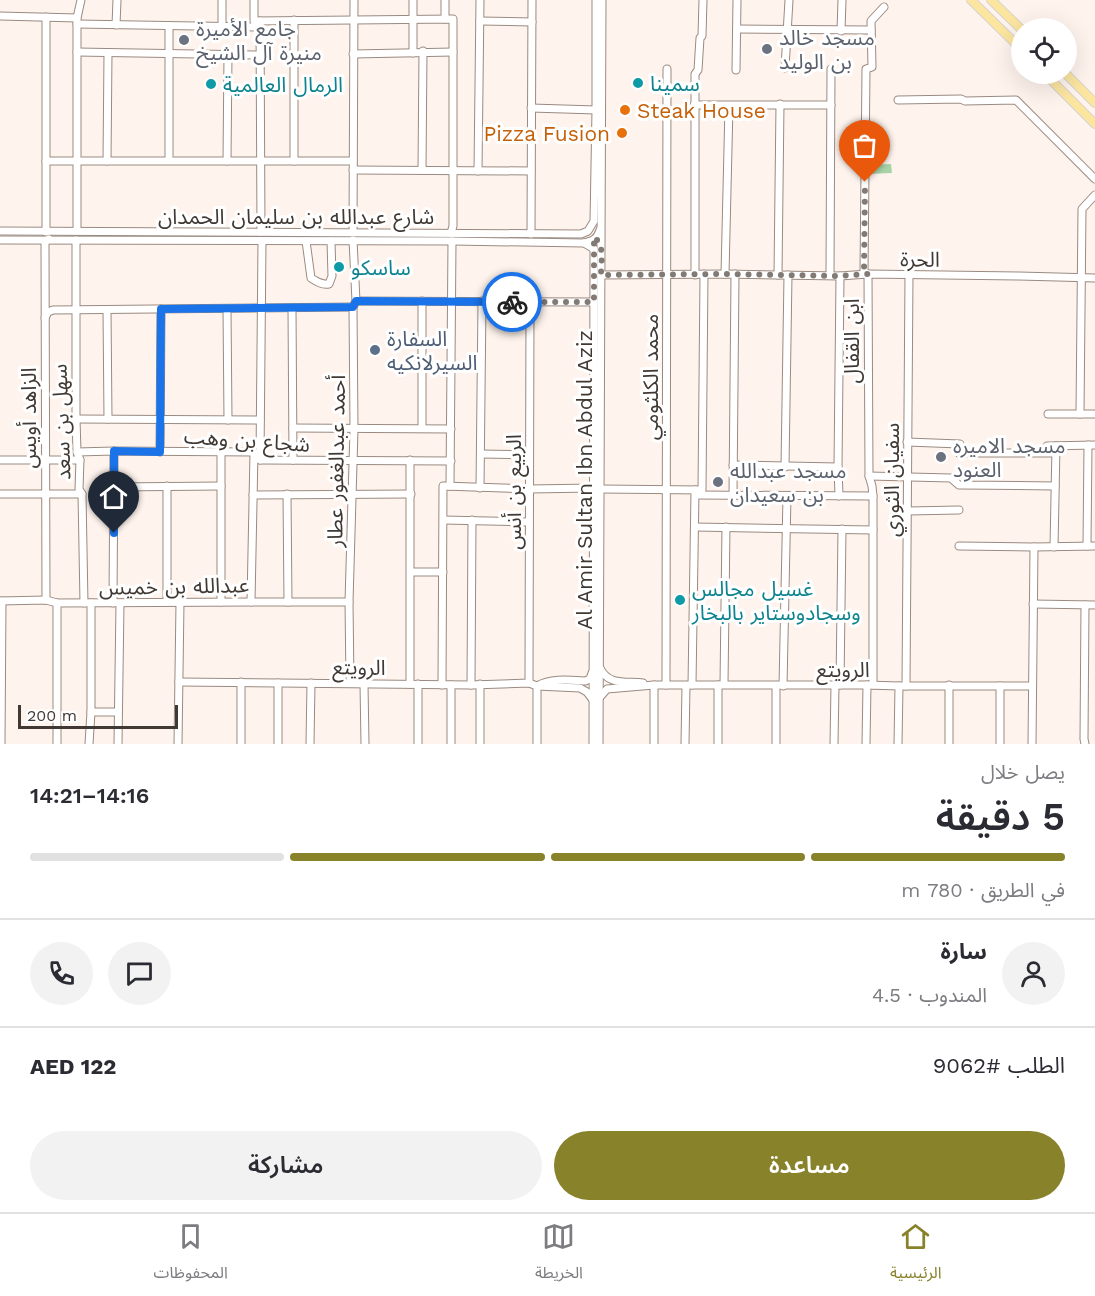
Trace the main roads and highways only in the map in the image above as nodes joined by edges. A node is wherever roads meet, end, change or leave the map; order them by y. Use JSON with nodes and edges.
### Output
{"nodes":[{"id":1,"x":971,"y":0,"type":"edge"},
{"id":2,"x":991,"y":0,"type":"edge"},
{"id":3,"x":1011,"y":19,"type":"edge"},
{"id":4,"x":1011,"y":39,"type":"edge"},
{"id":5,"x":1055,"y":84,"type":"edge"},
{"id":6,"x":1076,"y":84,"type":"edge"},
{"id":7,"x":1095,"y":103,"type":"edge"},
{"id":8,"x":1095,"y":124,"type":"edge"}],
"edges":[{"from":1,"to":4,"type":"main road"},
{"from":2,"to":3,"type":"main road"},
{"from":5,"to":8,"type":"main road"},
{"from":6,"to":7,"type":"main road"}]}
